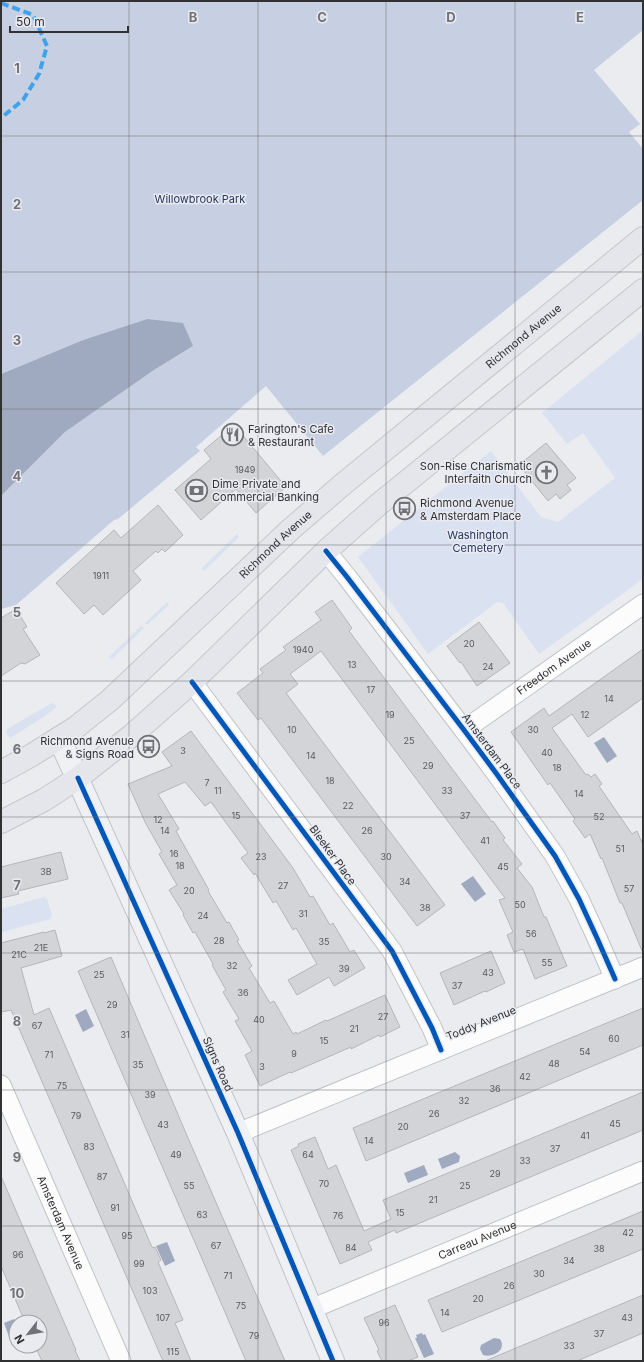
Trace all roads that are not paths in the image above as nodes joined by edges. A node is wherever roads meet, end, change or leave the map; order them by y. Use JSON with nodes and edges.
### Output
{"nodes":[{"id":1,"x":643,"y":238,"type":"edge"},
{"id":2,"x":643,"y":290,"type":"edge"},
{"id":3,"x":326,"y":551,"type":"junction"},
{"id":4,"x":643,"y":604,"type":"edge"},
{"id":5,"x":192,"y":682,"type":"junction"},
{"id":6,"x":464,"y":730,"type":"junction"},
{"id":7,"x":59,"y":738,"type":"junction"},
{"id":8,"x":1,"y":772,"type":"edge"},
{"id":9,"x":78,"y":778,"type":"junction"},
{"id":10,"x":1,"y":822,"type":"edge"},
{"id":11,"x":643,"y":967,"type":"edge"},
{"id":12,"x":615,"y":979,"type":"junction"},
{"id":13,"x":441,"y":1050,"type":"junction"},
{"id":14,"x":1,"y":1085,"type":"edge"},
{"id":15,"x":238,"y":1133,"type":"junction"},
{"id":16,"x":643,"y":1170,"type":"edge"},
{"id":17,"x":311,"y":1309,"type":"junction"},
{"id":18,"x":121,"y":1361,"type":"edge"},
{"id":19,"x":334,"y":1361,"type":"edge"}],
"edges":[{"from":1,"to":7,"type":"main road","name":"Richmond Avenue"},
{"from":2,"to":3,"type":"main road"},
{"from":3,"to":5,"type":"main road"},
{"from":3,"to":6,"type":"street","name":"Amsterdam Place"},
{"from":4,"to":6,"type":"street","name":"Freedom Avenue"},
{"from":5,"to":9,"type":"main road"},
{"from":5,"to":13,"type":"street","name":"Bleeker Place"},
{"from":6,"to":12,"type":"street","name":"Amsterdam Place"},
{"from":7,"to":8,"type":"main road","name":"Richmond Avenue"},
{"from":7,"to":9,"type":"street","name":"Signs Road"},
{"from":9,"to":10,"type":"main road"},
{"from":9,"to":15,"type":"street","name":"Signs Road"},
{"from":11,"to":12,"type":"street","name":"Toddy Avenue"},
{"from":12,"to":13,"type":"street","name":"Toddy Avenue"},
{"from":13,"to":15,"type":"street","name":"Toddy Avenue"},
{"from":14,"to":18,"type":"street","name":"Amsterdam Avenue"},
{"from":15,"to":17,"type":"street","name":"Signs Road"},
{"from":16,"to":17,"type":"street","name":"Carreau Avenue"},
{"from":17,"to":19,"type":"street","name":"Signs Road"}]}
